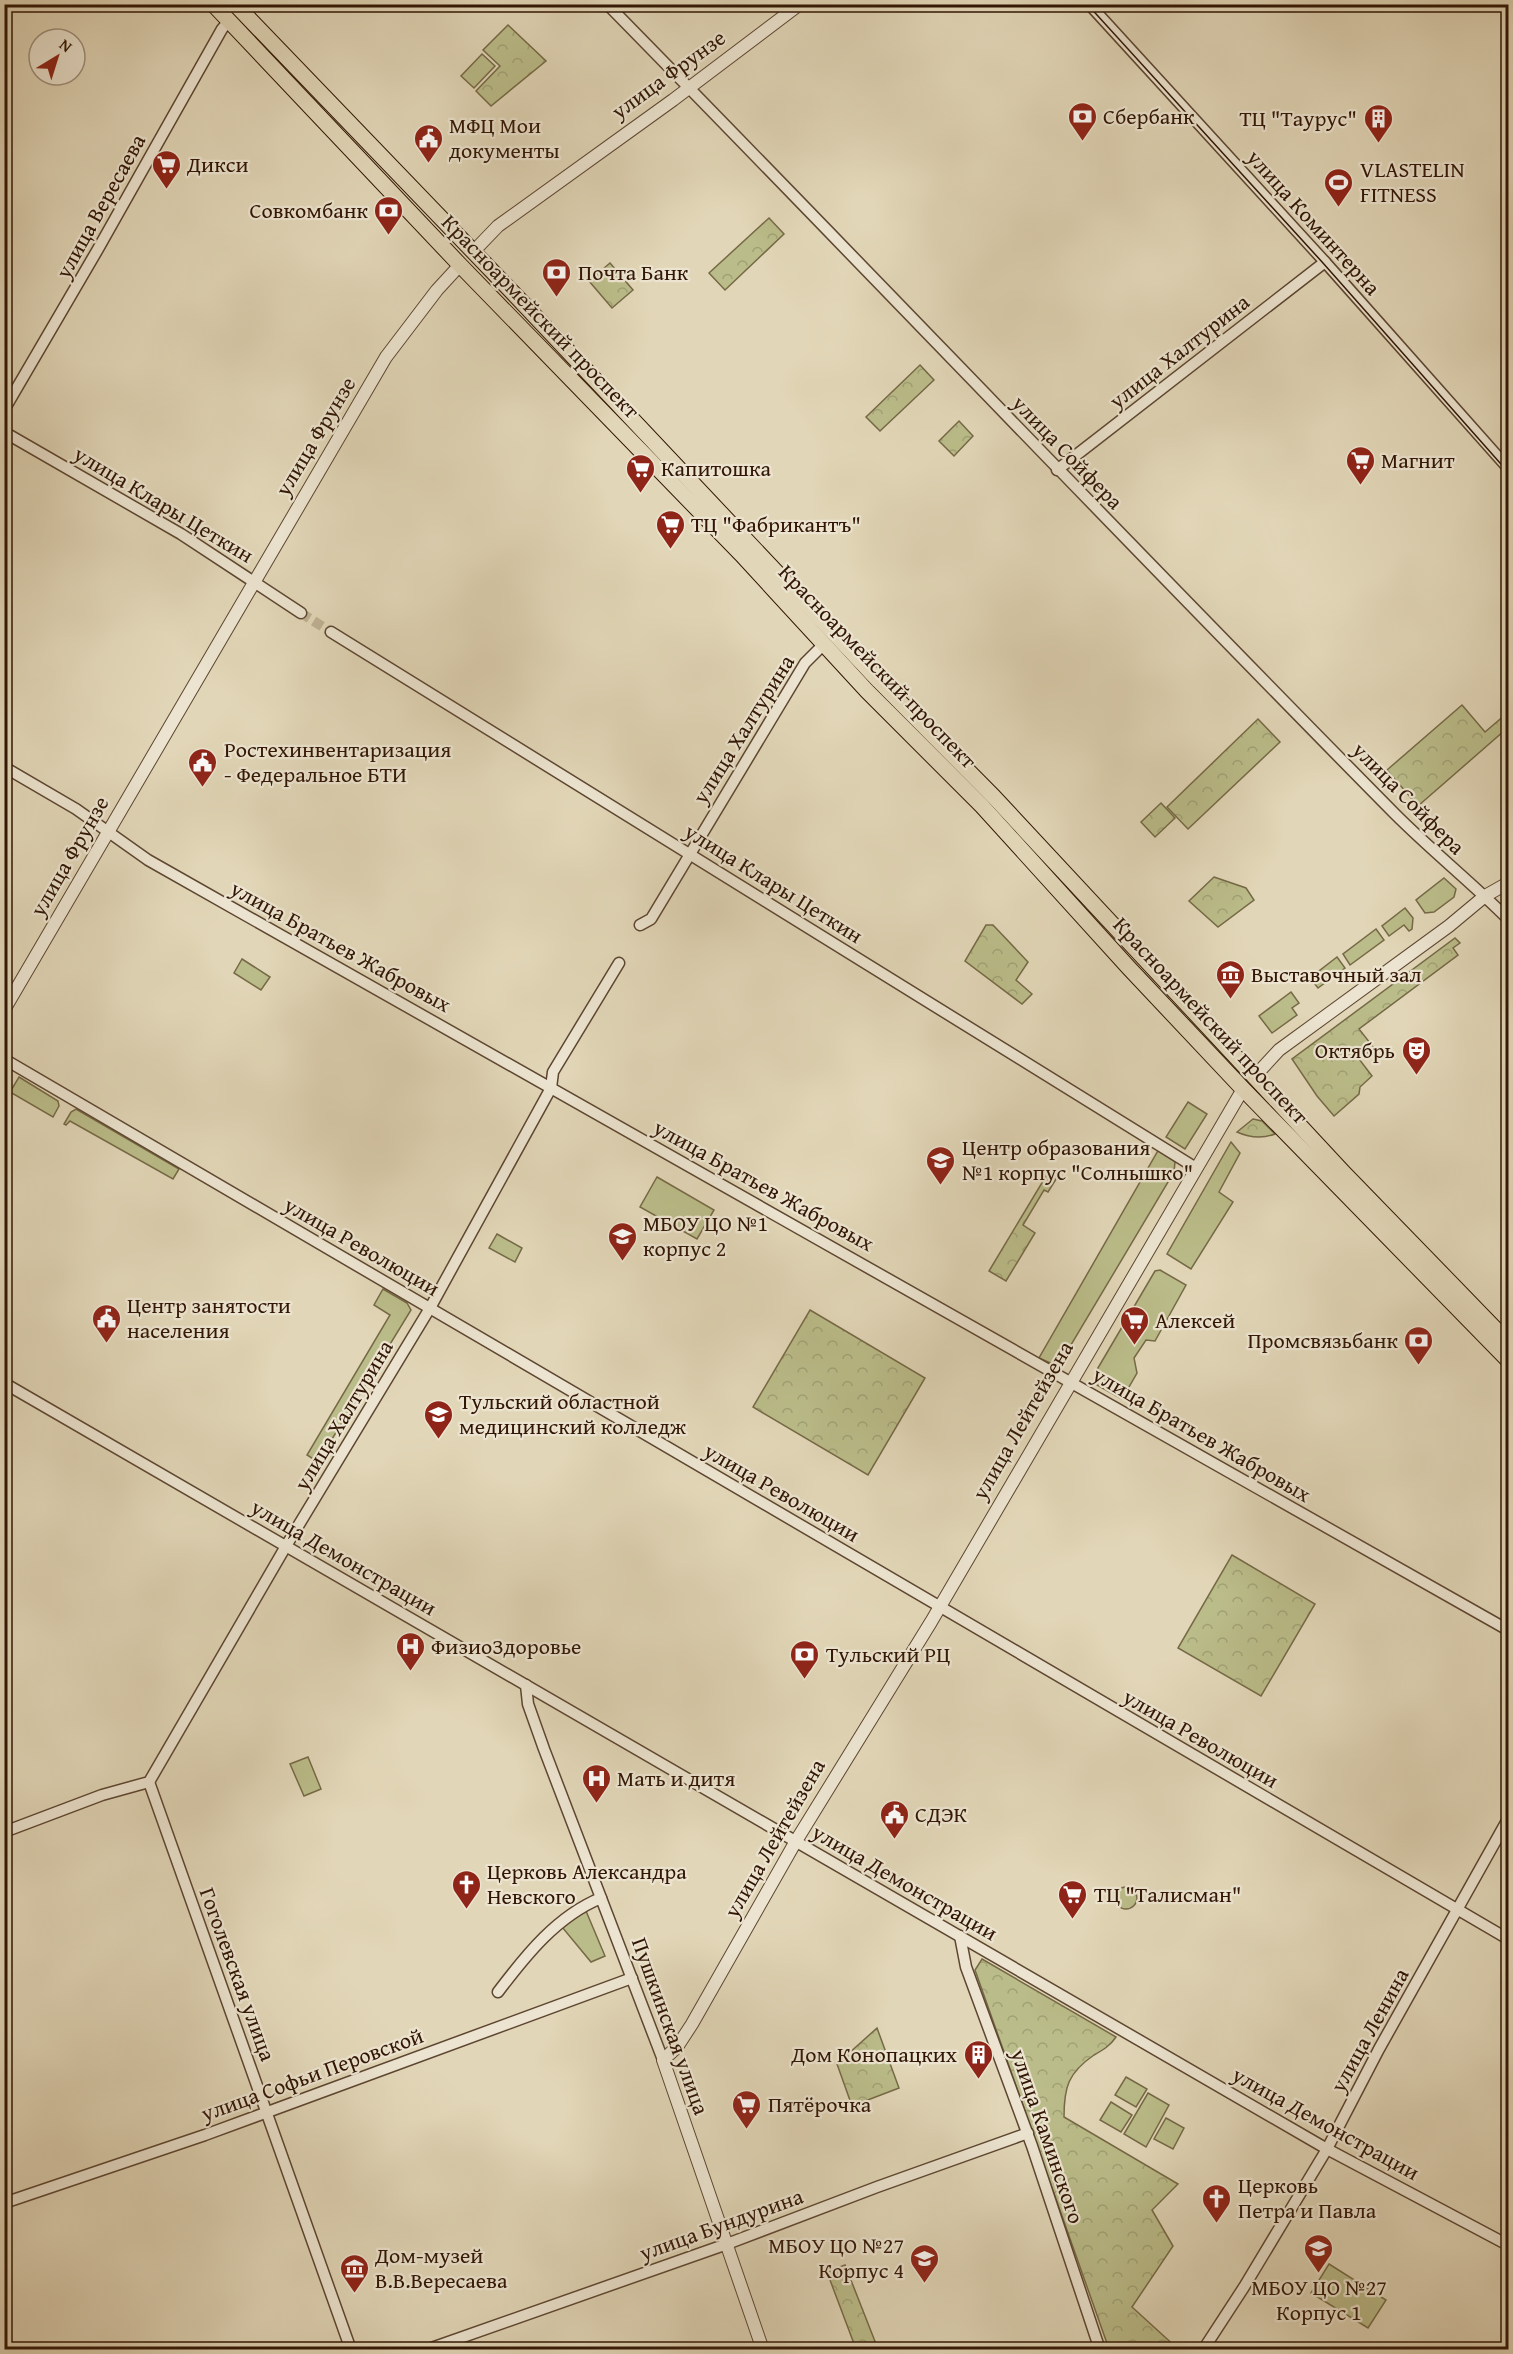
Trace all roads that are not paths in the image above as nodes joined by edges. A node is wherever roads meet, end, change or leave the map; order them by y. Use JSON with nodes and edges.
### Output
{"nodes":[{"id":1,"x":213,"y":4,"type":"edge"},
{"id":2,"x":235,"y":4,"type":"edge"},
{"id":3,"x":607,"y":4,"type":"edge"},
{"id":4,"x":800,"y":4,"type":"edge"},
{"id":5,"x":1089,"y":4,"type":"edge"},
{"id":6,"x":229,"y":21,"type":"junction"},
{"id":7,"x":689,"y":88,"type":"junction"},
{"id":8,"x":473,"y":252,"type":"junction"},
{"id":9,"x":1325,"y":262,"type":"junction"},
{"id":10,"x":460,"y":265,"type":"junction"},
{"id":11,"x":4,"y":410,"type":"edge"},
{"id":12,"x":4,"y":432,"type":"edge"},
{"id":13,"x":1509,"y":468,"type":"edge"},
{"id":14,"x":1057,"y":470,"type":"junction"},
{"id":15,"x":254,"y":581,"type":"junction"},
{"id":16,"x":301,"y":613,"type":"tunnel mouth"},
{"id":17,"x":331,"y":632,"type":"tunnel mouth"},
{"id":18,"x":823,"y":645,"type":"junction"},
{"id":19,"x":4,"y":767,"type":"edge"},
{"id":20,"x":109,"y":834,"type":"junction"},
{"id":21,"x":690,"y":854,"type":"junction"},
{"id":22,"x":1509,"y":883,"type":"edge"},
{"id":23,"x":1485,"y":896,"type":"junction"},
{"id":24,"x":1509,"y":920,"type":"edge"},
{"id":25,"x":640,"y":926,"type":"dead end"},
{"id":26,"x":619,"y":963,"type":"dead end"},
{"id":27,"x":4,"y":1010,"type":"edge"},
{"id":28,"x":4,"y":1059,"type":"edge"},
{"id":29,"x":1255,"y":1076,"type":"junction"},
{"id":30,"x":551,"y":1088,"type":"junction"},
{"id":31,"x":1244,"y":1089,"type":"junction"},
{"id":32,"x":1196,"y":1168,"type":"junction"},
{"id":33,"x":430,"y":1308,"type":"junction"},
{"id":34,"x":1509,"y":1342,"type":"edge"},
{"id":35,"x":1509,"y":1360,"type":"edge"},
{"id":36,"x":1071,"y":1382,"type":"junction"},
{"id":37,"x":4,"y":1383,"type":"edge"},
{"id":38,"x":286,"y":1546,"type":"junction"},
{"id":39,"x":939,"y":1607,"type":"junction"},
{"id":40,"x":1509,"y":1630,"type":"edge"},
{"id":41,"x":526,"y":1685,"type":"junction"},
{"id":42,"x":149,"y":1782,"type":"junction"},
{"id":43,"x":1509,"y":1819,"type":"edge"},
{"id":44,"x":4,"y":1832,"type":"edge"},
{"id":45,"x":796,"y":1841,"type":"junction"},
{"id":46,"x":601,"y":1898,"type":"junction"},
{"id":47,"x":1457,"y":1910,"type":"junction"},
{"id":48,"x":960,"y":1936,"type":"junction"},
{"id":49,"x":1509,"y":1940,"type":"edge"},
{"id":50,"x":632,"y":1978,"type":"junction"},
{"id":51,"x":498,"y":1992,"type":"dead end"},
{"id":52,"x":663,"y":2060,"type":"junction"},
{"id":53,"x":266,"y":2111,"type":"junction"},
{"id":54,"x":1028,"y":2133,"type":"junction"},
{"id":55,"x":1327,"y":2149,"type":"junction"},
{"id":56,"x":4,"y":2203,"type":"edge"},
{"id":57,"x":727,"y":2244,"type":"junction"},
{"id":58,"x":1509,"y":2245,"type":"edge"},
{"id":59,"x":351,"y":2349,"type":"edge"},
{"id":60,"x":426,"y":2349,"type":"edge"},
{"id":61,"x":764,"y":2349,"type":"edge"},
{"id":62,"x":1100,"y":2349,"type":"edge"},
{"id":63,"x":1203,"y":2349,"type":"edge"}],
"edges":[{"from":1,"to":6,"type":"main road","name":"Красноармейский проспект"},
{"from":2,"to":8,"type":"main road","name":"Красноармейский проспект"},
{"from":3,"to":7,"type":"street","name":"улица Сойфера"},
{"from":4,"to":7,"type":"street","name":"улица Фрунзе"},
{"from":5,"to":9,"type":"street","name":"улица Коминтерна"},
{"from":6,"to":10,"type":"main road","name":"Красноармейский проспект"},
{"from":6,"to":11,"type":"street","name":"улица Вересаева"},
{"from":7,"to":8,"type":"street","name":"улица Фрунзе"},
{"from":7,"to":14,"type":"street","name":"улица Сойфера"},
{"from":8,"to":10,"type":"main road","name":"улица Фрунзе"},
{"from":8,"to":29,"type":"main road","name":"Красноармейский проспект"},
{"from":9,"to":13,"type":"street","name":"улица Коминтерна"},
{"from":9,"to":14,"type":"street","name":"улица Халтурина"},
{"from":10,"to":15,"type":"street","name":"улица Фрунзе"},
{"from":10,"to":18,"type":"main road","name":"Красноармейский проспект"},
{"from":12,"to":15,"type":"street","name":"улица Клары Цеткин"},
{"from":14,"to":23,"type":"street","name":"улица Сойфера"},
{"from":15,"to":16,"type":"street","name":"улица Клары Цеткин"},
{"from":15,"to":20,"type":"street","name":"улица Фрунзе"},
{"from":17,"to":21,"type":"street","name":"улица Клары Цеткин"},
{"from":18,"to":21,"type":"street","name":"улица Халтурина"},
{"from":18,"to":31,"type":"main road","name":"Красноармейский проспект"},
{"from":19,"to":20,"type":"street","name":"улица Братьев Жабровых"},
{"from":20,"to":27,"type":"street","name":"улица Фрунзе"},
{"from":20,"to":30,"type":"street","name":"улица Братьев Жабровых"},
{"from":21,"to":25,"type":"street","name":"улица Халтурина"},
{"from":21,"to":32,"type":"street","name":"улица Клары Цеткин"},
{"from":22,"to":23,"type":"street","name":"улица Лейтейзена"},
{"from":23,"to":24,"type":"street","name":"улица Сойфера"},
{"from":23,"to":29,"type":"street","name":"улица Лейтейзена"},
{"from":26,"to":30,"type":"street","name":"улица Халтурина"},
{"from":28,"to":33,"type":"street","name":"улица Революции"},
{"from":29,"to":31,"type":"main road","name":"улица Лейтейзена"},
{"from":29,"to":34,"type":"main road","name":"Красноармейский проспект"},
{"from":30,"to":33,"type":"street","name":"улица Халтурина"},
{"from":30,"to":36,"type":"street","name":"улица Братьев Жабровых"},
{"from":31,"to":32,"type":"street","name":"улица Лейтейзена"},
{"from":31,"to":35,"type":"main road","name":"Красноармейский проспект"},
{"from":32,"to":36,"type":"street","name":"улица Лейтейзена"},
{"from":33,"to":38,"type":"street","name":"улица Халтурина"},
{"from":33,"to":39,"type":"street","name":"улица Революции"},
{"from":36,"to":39,"type":"street","name":"улица Лейтейзена"},
{"from":36,"to":40,"type":"street","name":"улица Братьев Жабровых"},
{"from":37,"to":38,"type":"street","name":"улица Демонстрации"},
{"from":38,"to":41,"type":"street","name":"улица Демонстрации"},
{"from":38,"to":42,"type":"street","name":"улица Халтурина"},
{"from":39,"to":45,"type":"street","name":"улица Лейтейзена"},
{"from":39,"to":47,"type":"street","name":"улица Революции"},
{"from":41,"to":45,"type":"street","name":"улица Демонстрации"},
{"from":41,"to":46,"type":"street","name":"Пушкинская улица"},
{"from":42,"to":44,"type":"street"},
{"from":42,"to":53,"type":"street","name":"Гоголевская улица"},
{"from":43,"to":47,"type":"street","name":"улица Ленина"},
{"from":45,"to":48,"type":"street","name":"улица Демонстрации"},
{"from":45,"to":52,"type":"street","name":"улица Лейтейзена"},
{"from":46,"to":50,"type":"street","name":"Пушкинская улица"},
{"from":46,"to":51,"type":"street"},
{"from":47,"to":49,"type":"street","name":"улица Революции"},
{"from":47,"to":55,"type":"street","name":"улица Ленина"},
{"from":48,"to":54,"type":"street","name":"улица Каминского"},
{"from":48,"to":55,"type":"street","name":"улица Демонстрации"},
{"from":50,"to":52,"type":"street","name":"Пушкинская улица"},
{"from":50,"to":53,"type":"street","name":"улица Софьи Перовской"},
{"from":52,"to":57,"type":"street","name":"Пушкинская улица"},
{"from":53,"to":56,"type":"street","name":"улица Софьи Перовской"},
{"from":53,"to":59,"type":"street","name":"Гоголевская улица"},
{"from":54,"to":57,"type":"street","name":"улица Бундурина"},
{"from":54,"to":62,"type":"street","name":"улица Каминского"},
{"from":55,"to":58,"type":"street","name":"улица Демонстрации"},
{"from":55,"to":63,"type":"street","name":"улица Ленина"},
{"from":57,"to":60,"type":"street","name":"улица Бундурина"},
{"from":57,"to":61,"type":"street","name":"Пушкинская улица"}]}
